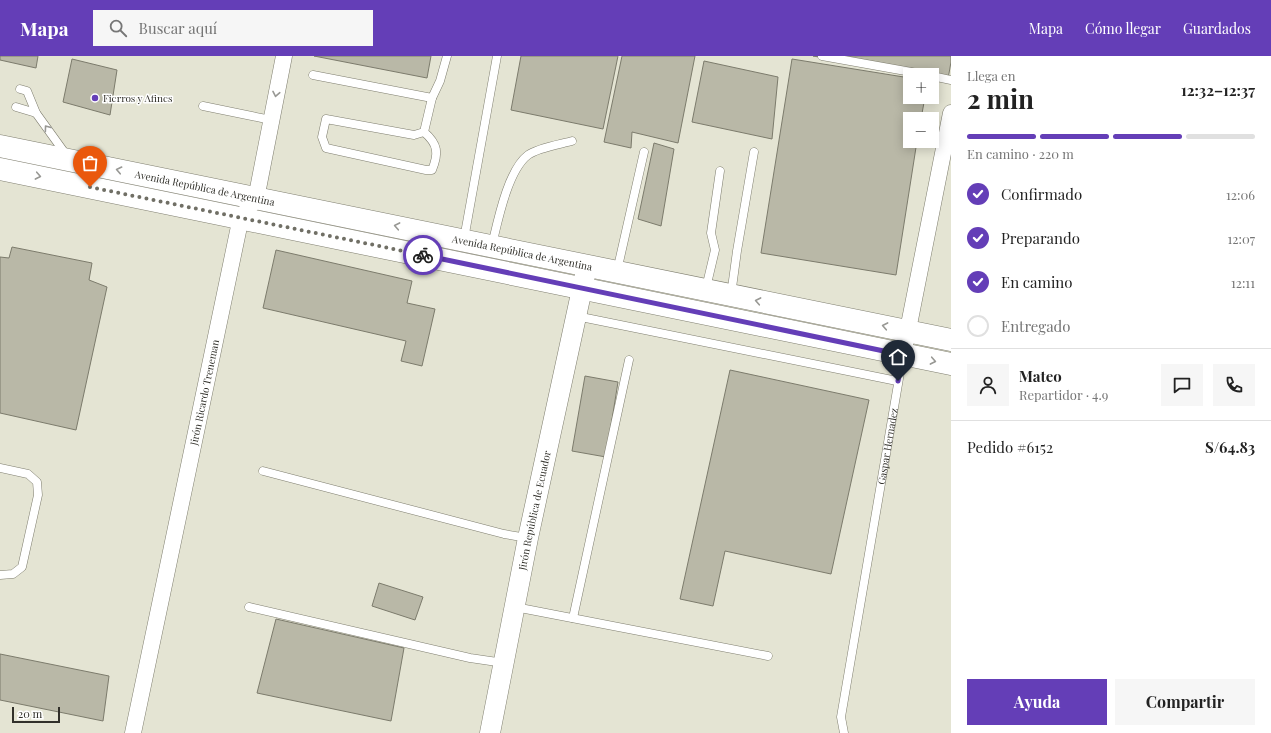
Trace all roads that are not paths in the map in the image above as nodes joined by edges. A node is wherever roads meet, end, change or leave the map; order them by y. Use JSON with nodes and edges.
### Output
{"nodes":[{"id":1,"x":284,"y":56,"type":"edge"},
{"id":2,"x":447,"y":56,"type":"edge"},
{"id":3,"x":497,"y":56,"type":"edge"},
{"id":4,"x":822,"y":56,"type":"edge"},
{"id":5,"x":903,"y":71,"type":"edge"},
{"id":6,"x":313,"y":74,"type":"dead end"},
{"id":7,"x":939,"y":77,"type":"edge"},
{"id":8,"x":951,"y":80,"type":"edge"},
{"id":9,"x":20,"y":89,"type":"dead end"},
{"id":10,"x":432,"y":98,"type":"junction"},
{"id":11,"x":202,"y":106,"type":"dead end"},
{"id":12,"x":16,"y":107,"type":"dead end"},
{"id":13,"x":36,"y":113,"type":"junction"},
{"id":14,"x":951,"y":113,"type":"edge"},
{"id":15,"x":271,"y":120,"type":"junction"},
{"id":16,"x":424,"y":132,"type":"junction"},
{"id":17,"x":572,"y":140,"type":"dead end"},
{"id":18,"x":0,"y":146,"type":"edge"},
{"id":19,"x":644,"y":152,"type":"dead end"},
{"id":20,"x":754,"y":152,"type":"dead end"},
{"id":21,"x":70,"y":160,"type":"junction"},
{"id":22,"x":0,"y":168,"type":"edge"},
{"id":23,"x":720,"y":171,"type":"dead end"},
{"id":24,"x":256,"y":199,"type":"junction"},
{"id":25,"x":241,"y":217,"type":"junction"},
{"id":26,"x":464,"y":240,"type":"junction"},
{"id":27,"x":492,"y":246,"type":"junction"},
{"id":28,"x":587,"y":266,"type":"junction"},
{"id":29,"x":616,"y":272,"type":"junction"},
{"id":30,"x":582,"y":288,"type":"junction"},
{"id":31,"x":706,"y":290,"type":"junction"},
{"id":32,"x":731,"y":295,"type":"junction"},
{"id":33,"x":576,"y":316,"type":"junction"},
{"id":34,"x":907,"y":331,"type":"junction"},
{"id":35,"x":951,"y":340,"type":"edge"},
{"id":36,"x":903,"y":355,"type":"junction"},
{"id":37,"x":629,"y":360,"type":"dead end"},
{"id":38,"x":951,"y":364,"type":"edge"},
{"id":39,"x":898,"y":381,"type":"junction"},
{"id":40,"x":0,"y":468,"type":"edge"},
{"id":41,"x":263,"y":471,"type":"dead end"},
{"id":42,"x":528,"y":538,"type":"junction"},
{"id":43,"x":0,"y":575,"type":"edge"},
{"id":44,"x":249,"y":607,"type":"dead end"},
{"id":45,"x":515,"y":607,"type":"junction"},
{"id":46,"x":573,"y":618,"type":"junction"},
{"id":47,"x":768,"y":656,"type":"dead end"},
{"id":48,"x":504,"y":663,"type":"junction"},
{"id":49,"x":133,"y":733,"type":"edge"},
{"id":50,"x":490,"y":733,"type":"edge"},
{"id":51,"x":844,"y":733,"type":"edge"}],
"edges":[{"from":1,"to":15,"type":"street","name":"Jirón Ricardo Treneman","one_way":true},
{"from":2,"to":10,"type":"lane"},
{"from":3,"to":26,"type":"lane"},
{"from":4,"to":5,"type":"lane"},
{"from":6,"to":10,"type":"lane"},
{"from":7,"to":8,"type":"lane"},
{"from":9,"to":13,"type":"lane"},
{"from":10,"to":16,"type":"lane"},
{"from":11,"to":15,"type":"lane"},
{"from":12,"to":13,"type":"lane"},
{"from":21,"to":13,"type":"lane","one_way":true},
{"from":14,"to":34,"type":"street","name":"Gaspar Hernadez"},
{"from":15,"to":24,"type":"street","name":"Jirón Ricardo Treneman"},
{"from":16,"to":16,"type":"lane"},
{"from":17,"to":27,"type":"lane"},
{"from":18,"to":21,"type":"main road","name":"Avenida República de Argentina"},
{"from":19,"to":29,"type":"lane"},
{"from":20,"to":32,"type":"lane"},
{"from":24,"to":21,"type":"main road","name":"Avenida República de Argentina","one_way":true},
{"from":22,"to":25,"type":"main road","one_way":true},
{"from":23,"to":31,"type":"lane"},
{"from":24,"to":25,"type":"street","name":"Jirón Ricardo Treneman"},
{"from":26,"to":24,"type":"main road","name":"Avenida República de Argentina","one_way":true},
{"from":25,"to":30,"type":"main road"},
{"from":25,"to":49,"type":"street","name":"Jirón Ricardo Treneman"},
{"from":26,"to":27,"type":"main road","name":"Avenida República de Argentina"},
{"from":27,"to":28,"type":"main road","name":"Avenida República de Argentina"},
{"from":28,"to":29,"type":"main road","name":"Avenida República de Argentina"},
{"from":28,"to":30,"type":"street","name":"Jirón República de Ecuador"},
{"from":29,"to":31,"type":"main road","name":"Avenida República de Argentina"},
{"from":30,"to":33,"type":"street","name":"Jirón República de Ecuador"},
{"from":30,"to":36,"type":"main road"},
{"from":31,"to":32,"type":"main road","name":"Avenida República de Argentina"},
{"from":34,"to":32,"type":"main road","name":"Avenida República de Argentina","one_way":true},
{"from":33,"to":39,"type":"lane"},
{"from":33,"to":42,"type":"street","name":"Jirón República de Ecuador"},
{"from":34,"to":35,"type":"main road","name":"Avenida República de Argentina"},
{"from":34,"to":36,"type":"street","name":"Gaspar Hernadez"},
{"from":36,"to":38,"type":"main road","one_way":true},
{"from":36,"to":39,"type":"lane","name":"Gaspar Hernadez"},
{"from":37,"to":46,"type":"lane"},
{"from":39,"to":51,"type":"lane","name":"Gaspar Hernadez"},
{"from":40,"to":43,"type":"lane"},
{"from":41,"to":42,"type":"lane"},
{"from":42,"to":45,"type":"street","name":"Jirón República de Ecuador"},
{"from":44,"to":48,"type":"lane"},
{"from":45,"to":46,"type":"lane"},
{"from":45,"to":48,"type":"street","name":"Jirón República de Ecuador"},
{"from":46,"to":47,"type":"lane"},
{"from":48,"to":50,"type":"street","name":"Jirón República de Ecuador"}]}
